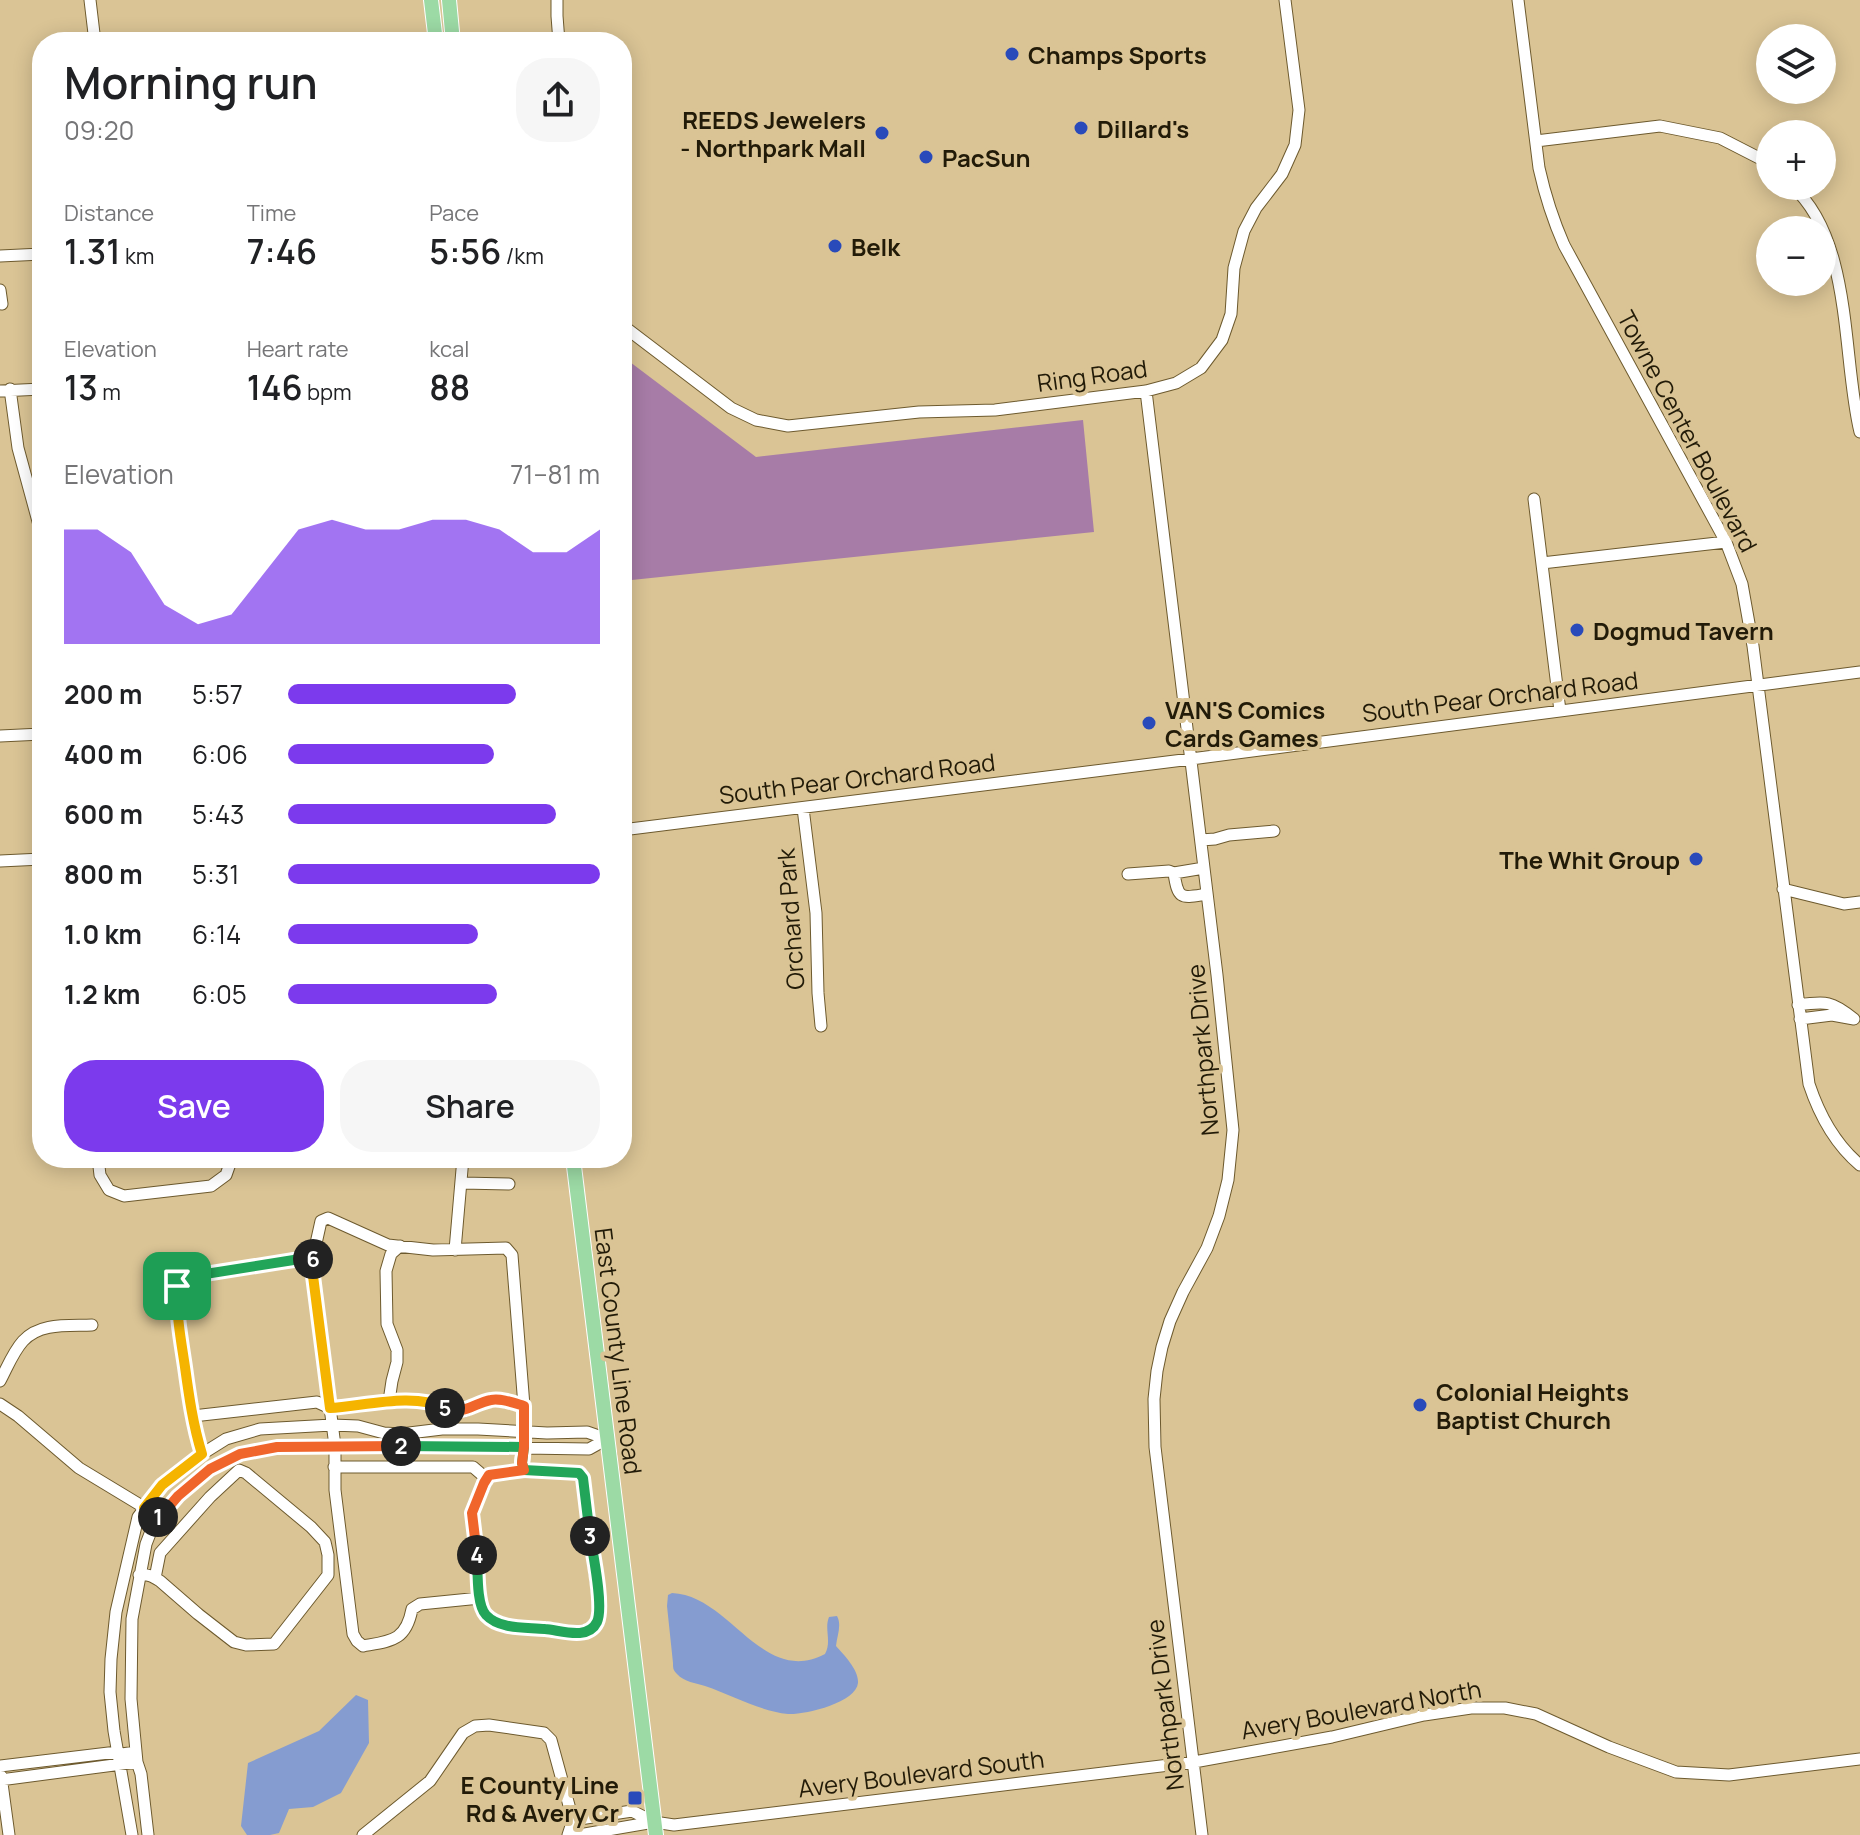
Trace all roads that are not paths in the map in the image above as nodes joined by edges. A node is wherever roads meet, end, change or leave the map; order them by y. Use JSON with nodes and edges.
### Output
{"nodes":[{"id":1,"x":90,"y":0,"type":"edge"},
{"id":2,"x":431,"y":0,"type":"edge"},
{"id":3,"x":449,"y":0,"type":"edge"},
{"id":4,"x":557,"y":0,"type":"edge"},
{"id":5,"x":1285,"y":0,"type":"edge"},
{"id":6,"x":1518,"y":0,"type":"edge"},
{"id":7,"x":94,"y":32,"type":"edge"},
{"id":8,"x":435,"y":32,"type":"edge"},
{"id":9,"x":452,"y":32,"type":"edge"},
{"id":10,"x":558,"y":32,"type":"edge"},
{"id":11,"x":1536,"y":141,"type":"junction"},
{"id":12,"x":1756,"y":156,"type":"edge"},
{"id":13,"x":1803,"y":200,"type":"edge"},
{"id":14,"x":32,"y":254,"type":"edge"},
{"id":15,"x":0,"y":256,"type":"edge"},
{"id":16,"x":0,"y":290,"type":"edge"},
{"id":17,"x":2,"y":304,"type":"edge"},
{"id":18,"x":632,"y":333,"type":"edge"},
{"id":19,"x":32,"y":389,"type":"edge"},
{"id":20,"x":5,"y":390,"type":"edge"},
{"id":21,"x":1146,"y":391,"type":"junction"},
{"id":22,"x":1860,"y":432,"type":"edge"},
{"id":23,"x":32,"y":499,"type":"edge"},
{"id":24,"x":1534,"y":499,"type":"dead end"},
{"id":25,"x":1726,"y":542,"type":"junction"},
{"id":26,"x":1542,"y":563,"type":"junction"},
{"id":27,"x":1860,"y":672,"type":"edge"},
{"id":28,"x":1758,"y":685,"type":"junction"},
{"id":29,"x":1560,"y":711,"type":"junction"},
{"id":30,"x":32,"y":734,"type":"edge"},
{"id":31,"x":0,"y":736,"type":"edge"},
{"id":32,"x":1191,"y":759,"type":"junction"},
{"id":33,"x":803,"y":808,"type":"junction"},
{"id":34,"x":632,"y":829,"type":"edge"},
{"id":35,"x":1274,"y":831,"type":"dead end"},
{"id":36,"x":1201,"y":840,"type":"junction"},
{"id":37,"x":32,"y":859,"type":"edge"},
{"id":38,"x":0,"y":861,"type":"edge"},
{"id":39,"x":1204,"y":868,"type":"junction"},
{"id":40,"x":1174,"y":873,"type":"junction"},
{"id":41,"x":1128,"y":874,"type":"dead end"},
{"id":42,"x":1783,"y":889,"type":"junction"},
{"id":43,"x":1207,"y":894,"type":"junction"},
{"id":44,"x":1860,"y":902,"type":"edge"},
{"id":45,"x":1798,"y":1005,"type":"junction"},
{"id":46,"x":1836,"y":1010,"type":"junction"},
{"id":47,"x":1800,"y":1019,"type":"junction"},
{"id":48,"x":1857,"y":1019,"type":"edge"},
{"id":49,"x":821,"y":1026,"type":"dead end"},
{"id":50,"x":1860,"y":1165,"type":"edge"},
{"id":51,"x":99,"y":1168,"type":"edge"},
{"id":52,"x":228,"y":1168,"type":"edge"},
{"id":53,"x":463,"y":1168,"type":"edge"},
{"id":54,"x":574,"y":1168,"type":"edge"},
{"id":55,"x":462,"y":1183,"type":"junction"},
{"id":56,"x":509,"y":1184,"type":"dead end"},
{"id":57,"x":400,"y":1246,"type":"junction"},
{"id":58,"x":455,"y":1250,"type":"junction"},
{"id":59,"x":313,"y":1257,"type":"junction"},
{"id":60,"x":92,"y":1325,"type":"dead end"},
{"id":61,"x":0,"y":1381,"type":"edge"},
{"id":62,"x":389,"y":1401,"type":"junction"},
{"id":63,"x":0,"y":1404,"type":"edge"},
{"id":64,"x":524,"y":1406,"type":"junction"},
{"id":65,"x":330,"y":1408,"type":"junction"},
{"id":66,"x":193,"y":1416,"type":"junction"},
{"id":67,"x":332,"y":1425,"type":"junction"},
{"id":68,"x":523,"y":1431,"type":"junction"},
{"id":69,"x":226,"y":1439,"type":"junction"},
{"id":70,"x":607,"y":1439,"type":"junction"},
{"id":71,"x":335,"y":1446,"type":"junction"},
{"id":72,"x":524,"y":1447,"type":"junction"},
{"id":73,"x":202,"y":1454,"type":"junction"},
{"id":74,"x":234,"y":1457,"type":"junction"},
{"id":75,"x":334,"y":1467,"type":"junction"},
{"id":76,"x":524,"y":1470,"type":"junction"},
{"id":77,"x":487,"y":1479,"type":"junction"},
{"id":78,"x":144,"y":1508,"type":"junction"},
{"id":79,"x":160,"y":1517,"type":"junction"},
{"id":80,"x":139,"y":1575,"type":"junction"},
{"id":81,"x":155,"y":1578,"type":"junction"},
{"id":82,"x":480,"y":1598,"type":"junction"},
{"id":83,"x":117,"y":1752,"type":"junction"},
{"id":84,"x":137,"y":1757,"type":"junction"},
{"id":85,"x":0,"y":1759,"type":"edge"},
{"id":86,"x":1860,"y":1759,"type":"edge"},
{"id":87,"x":1194,"y":1762,"type":"junction"},
{"id":88,"x":78,"y":1764,"type":"junction"},
{"id":89,"x":119,"y":1765,"type":"junction"},
{"id":90,"x":0,"y":1766,"type":"edge"},
{"id":91,"x":0,"y":1780,"type":"edge"},
{"id":92,"x":573,"y":1820,"type":"junction"},
{"id":93,"x":655,"y":1828,"type":"edge"},
{"id":94,"x":9,"y":1835,"type":"edge"},
{"id":95,"x":132,"y":1835,"type":"edge"},
{"id":96,"x":148,"y":1835,"type":"edge"},
{"id":97,"x":363,"y":1835,"type":"edge"},
{"id":98,"x":568,"y":1835,"type":"edge"},
{"id":99,"x":579,"y":1835,"type":"edge"},
{"id":100,"x":1202,"y":1835,"type":"edge"}],
"edges":[{"from":1,"to":7,"type":"street"},
{"from":2,"to":8,"type":"main road"},
{"from":3,"to":9,"type":"main road"},
{"from":4,"to":10,"type":"street"},
{"from":5,"to":21,"type":"street","name":"Ring Road"},
{"from":6,"to":11,"type":"street","name":"Towne Center Boulevard"},
{"from":11,"to":12,"type":"street"},
{"from":11,"to":25,"type":"street","name":"Towne Center Boulevard"},
{"from":13,"to":22,"type":"street"},
{"from":14,"to":15,"type":"street"},
{"from":16,"to":17,"type":"street"},
{"from":18,"to":21,"type":"street","name":"Ring Road"},
{"from":19,"to":20,"type":"street"},
{"from":20,"to":23,"type":"street"},
{"from":21,"to":32,"type":"street","name":"Northpark Drive"},
{"from":24,"to":26,"type":"street"},
{"from":25,"to":26,"type":"street"},
{"from":25,"to":28,"type":"street","name":"Towne Center Boulevard"},
{"from":26,"to":29,"type":"street"},
{"from":27,"to":28,"type":"street","name":"South Pear Orchard Road"},
{"from":28,"to":29,"type":"street","name":"South Pear Orchard Road"},
{"from":28,"to":42,"type":"street","name":"Towne Center Boulevard"},
{"from":29,"to":32,"type":"street","name":"South Pear Orchard Road"},
{"from":30,"to":31,"type":"street"},
{"from":32,"to":33,"type":"street","name":"South Pear Orchard Road"},
{"from":32,"to":36,"type":"street","name":"Northpark Drive"},
{"from":33,"to":34,"type":"street","name":"South Pear Orchard Road"},
{"from":33,"to":49,"type":"street","name":"Orchard Park"},
{"from":35,"to":36,"type":"street"},
{"from":36,"to":39,"type":"street","name":"Northpark Drive"},
{"from":37,"to":38,"type":"street"},
{"from":39,"to":40,"type":"street"},
{"from":39,"to":43,"type":"street","name":"Northpark Drive"},
{"from":40,"to":41,"type":"street"},
{"from":40,"to":43,"type":"street"},
{"from":42,"to":44,"type":"street"},
{"from":42,"to":45,"type":"street","name":"Towne Center Boulevard"},
{"from":43,"to":87,"type":"street","name":"Northpark Drive"},
{"from":45,"to":46,"type":"street"},
{"from":45,"to":47,"type":"street","name":"Towne Center Boulevard"},
{"from":46,"to":47,"type":"street"},
{"from":46,"to":48,"type":"street"},
{"from":47,"to":50,"type":"street","name":"Towne Center Boulevard"},
{"from":51,"to":52,"type":"street"},
{"from":53,"to":55,"type":"street"},
{"from":54,"to":70,"type":"main road","name":"East County Line Road"},
{"from":55,"to":56,"type":"street"},
{"from":55,"to":58,"type":"street"},
{"from":57,"to":58,"type":"street"},
{"from":57,"to":59,"type":"street"},
{"from":57,"to":62,"type":"street"},
{"from":58,"to":64,"type":"street"},
{"from":59,"to":65,"type":"street"},
{"from":59,"to":66,"type":"street"},
{"from":60,"to":61,"type":"street"},
{"from":62,"to":64,"type":"street"},
{"from":62,"to":65,"type":"street"},
{"from":63,"to":78,"type":"street"},
{"from":64,"to":68,"type":"street"},
{"from":65,"to":66,"type":"street"},
{"from":65,"to":67,"type":"street"},
{"from":66,"to":73,"type":"street"},
{"from":67,"to":68,"type":"street"},
{"from":67,"to":69,"type":"street"},
{"from":67,"to":71,"type":"street"},
{"from":68,"to":70,"type":"street"},
{"from":68,"to":72,"type":"street"},
{"from":69,"to":73,"type":"street"},
{"from":69,"to":74,"type":"street"},
{"from":70,"to":72,"type":"street"},
{"from":70,"to":93,"type":"main road","name":"East County Line Road"},
{"from":71,"to":72,"type":"street"},
{"from":71,"to":74,"type":"street"},
{"from":71,"to":75,"type":"street"},
{"from":72,"to":76,"type":"street"},
{"from":73,"to":78,"type":"street"},
{"from":74,"to":79,"type":"street"},
{"from":75,"to":77,"type":"street"},
{"from":75,"to":82,"type":"street"},
{"from":76,"to":77,"type":"street"},
{"from":76,"to":82,"type":"street"},
{"from":77,"to":82,"type":"street"},
{"from":78,"to":79,"type":"street"},
{"from":78,"to":83,"type":"street"},
{"from":79,"to":80,"type":"street"},
{"from":80,"to":81,"type":"street"},
{"from":80,"to":84,"type":"street"},
{"from":81,"to":81,"type":"street"},
{"from":83,"to":84,"type":"street"},
{"from":83,"to":88,"type":"street"},
{"from":83,"to":89,"type":"street"},
{"from":84,"to":89,"type":"street"},
{"from":84,"to":96,"type":"street"},
{"from":85,"to":90,"type":"street"},
{"from":86,"to":87,"type":"street","name":"Avery Boulevard North"},
{"from":87,"to":93,"type":"street","name":"Avery Boulevard South"},
{"from":87,"to":100,"type":"street","name":"Northpark Drive"},
{"from":88,"to":89,"type":"street"},
{"from":88,"to":90,"type":"street"},
{"from":88,"to":91,"type":"street"},
{"from":89,"to":95,"type":"street"},
{"from":90,"to":91,"type":"street"},
{"from":91,"to":94,"type":"street"},
{"from":92,"to":93,"type":"street"},
{"from":92,"to":97,"type":"street"},
{"from":92,"to":98,"type":"street"},
{"from":93,"to":99,"type":"street"}]}
